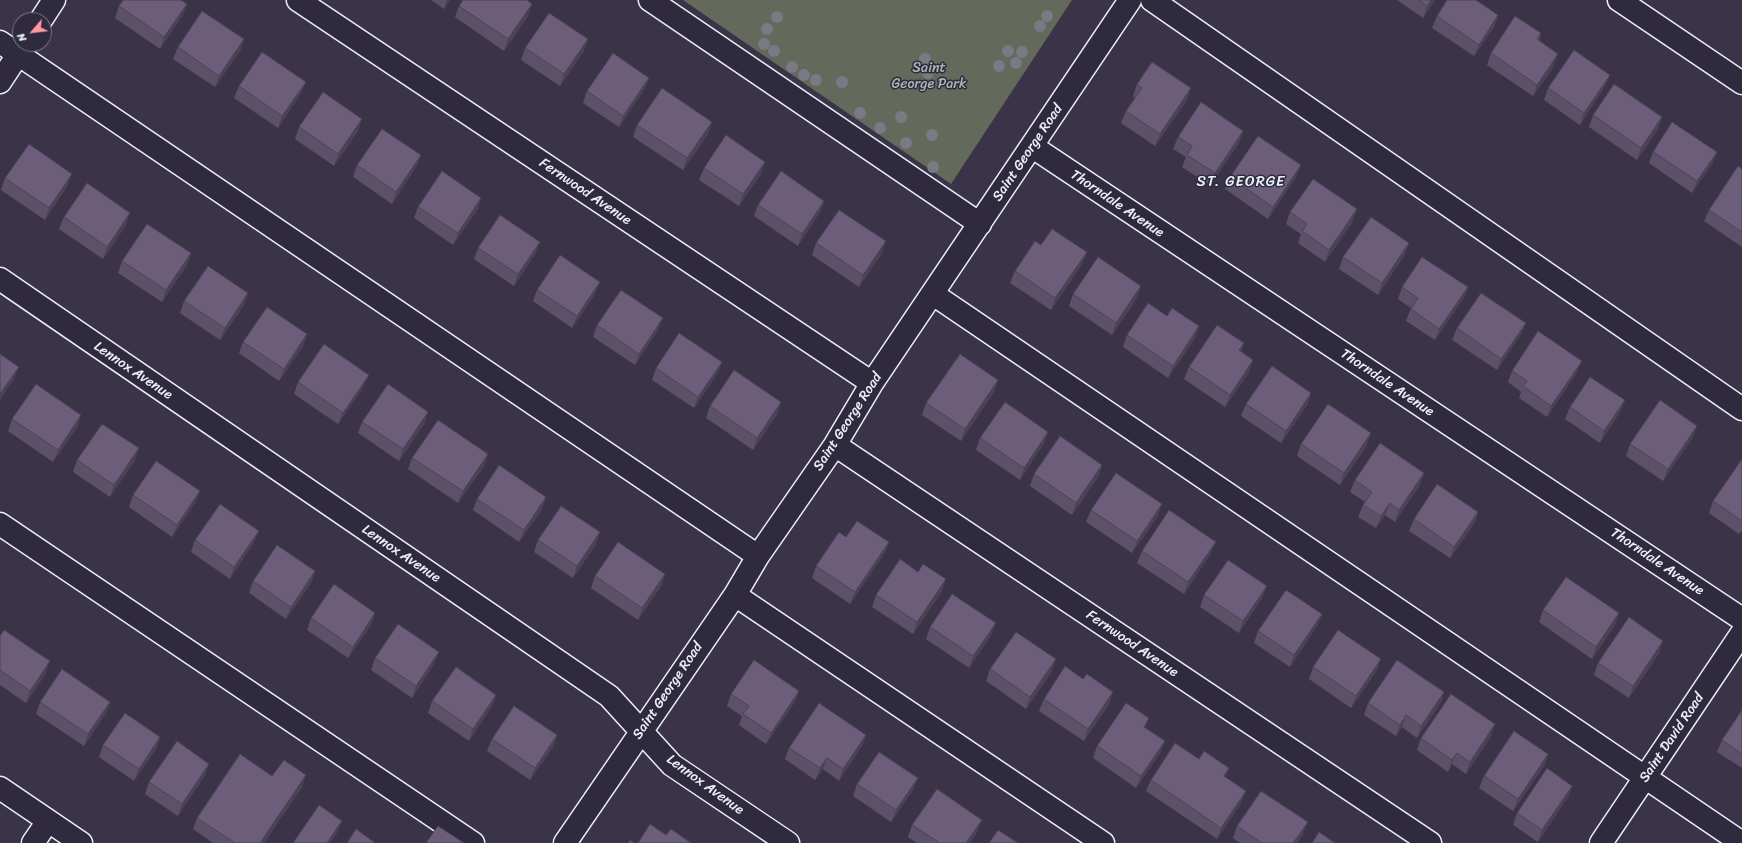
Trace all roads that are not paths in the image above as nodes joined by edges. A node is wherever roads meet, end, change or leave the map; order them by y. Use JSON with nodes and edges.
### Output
{"nodes":[{"id":1,"x":54,"y":0,"type":"edge"},
{"id":2,"x":298,"y":0,"type":"edge"},
{"id":3,"x":650,"y":0,"type":"edge"},
{"id":4,"x":1130,"y":0,"type":"edge"},
{"id":5,"x":1152,"y":0,"type":"edge"},
{"id":6,"x":1619,"y":0,"type":"edge"},
{"id":7,"x":46,"y":12,"type":"edge"},
{"id":8,"x":0,"y":42,"type":"edge"},
{"id":9,"x":12,"y":46,"type":"edge"},
{"id":10,"x":19,"y":52,"type":"edge"},
{"id":11,"x":25,"y":52,"type":"edge"},
{"id":12,"x":0,"y":82,"type":"edge"},
{"id":13,"x":1742,"y":83,"type":"edge"},
{"id":14,"x":1032,"y":147,"type":"junction"},
{"id":15,"x":980,"y":224,"type":"junction"},
{"id":16,"x":0,"y":280,"type":"edge"},
{"id":17,"x":933,"y":294,"type":"junction"},
{"id":18,"x":872,"y":383,"type":"junction"},
{"id":19,"x":1742,"y":409,"type":"edge"},
{"id":20,"x":835,"y":445,"type":"junction"},
{"id":21,"x":0,"y":524,"type":"edge"},
{"id":22,"x":758,"y":556,"type":"junction"},
{"id":23,"x":735,"y":595,"type":"junction"},
{"id":24,"x":1742,"y":619,"type":"edge"},
{"id":25,"x":1742,"y":633,"type":"edge"},
{"id":26,"x":641,"y":732,"type":"junction"},
{"id":27,"x":1645,"y":777,"type":"junction"},
{"id":28,"x":0,"y":788,"type":"edge"},
{"id":29,"x":48,"y":821,"type":"junction"},
{"id":30,"x":33,"y":843,"type":"edge"},
{"id":31,"x":80,"y":843,"type":"edge"},
{"id":32,"x":472,"y":843,"type":"edge"},
{"id":33,"x":565,"y":843,"type":"edge"},
{"id":34,"x":788,"y":843,"type":"edge"},
{"id":35,"x":1103,"y":843,"type":"edge"},
{"id":36,"x":1430,"y":843,"type":"edge"},
{"id":37,"x":1601,"y":843,"type":"edge"},
{"id":38,"x":1742,"y":843,"type":"edge"}],
"edges":[{"from":1,"to":7,"type":"street"},
{"from":2,"to":18,"type":"street","name":"Fernwood Avenue"},
{"from":3,"to":15,"type":"street"},
{"from":4,"to":14,"type":"street","name":"Saint George Road"},
{"from":5,"to":19,"type":"street"},
{"from":6,"to":13,"type":"street"},
{"from":8,"to":9,"type":"street"},
{"from":10,"to":12,"type":"street"},
{"from":11,"to":22,"type":"street"},
{"from":14,"to":15,"type":"street","name":"Saint George Road"},
{"from":14,"to":24,"type":"street","name":"Thorndale Avenue"},
{"from":15,"to":17,"type":"street","name":"Saint George Road"},
{"from":16,"to":26,"type":"street","name":"Lennox Avenue"},
{"from":17,"to":18,"type":"street","name":"Saint George Road"},
{"from":17,"to":27,"type":"street"},
{"from":18,"to":20,"type":"street","name":"Saint George Road"},
{"from":20,"to":22,"type":"street","name":"Saint George Road"},
{"from":20,"to":36,"type":"street","name":"Fernwood Avenue"},
{"from":21,"to":32,"type":"street"},
{"from":22,"to":23,"type":"street","name":"Saint George Road"},
{"from":23,"to":26,"type":"street","name":"Saint George Road"},
{"from":23,"to":35,"type":"street"},
{"from":25,"to":27,"type":"street","name":"Saint David Road"},
{"from":26,"to":33,"type":"street","name":"Saint George Road"},
{"from":26,"to":34,"type":"street","name":"Lennox Avenue"},
{"from":27,"to":37,"type":"street","name":"Saint David Road"},
{"from":27,"to":38,"type":"street"},
{"from":28,"to":29,"type":"street"},
{"from":29,"to":30,"type":"street"},
{"from":29,"to":31,"type":"street"}]}
